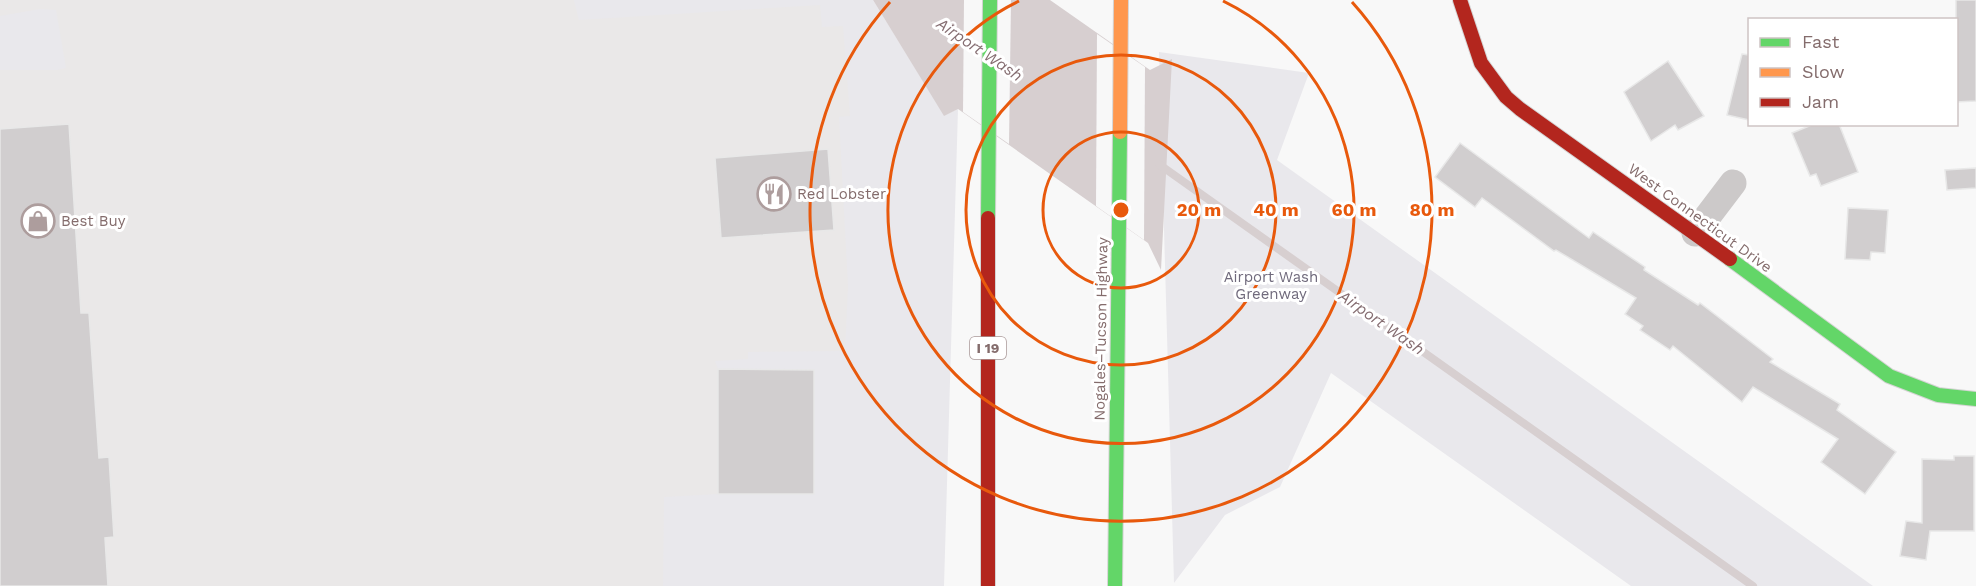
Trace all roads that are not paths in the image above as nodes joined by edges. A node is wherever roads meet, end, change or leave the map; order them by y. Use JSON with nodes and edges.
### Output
{"nodes":[{"id":1,"x":990,"y":0,"type":"edge"},
{"id":2,"x":1121,"y":0,"type":"edge"},
{"id":3,"x":1460,"y":0,"type":"edge"},
{"id":4,"x":1733,"y":183,"type":"dead end"},
{"id":5,"x":1695,"y":233,"type":"junction"},
{"id":6,"x":1976,"y":399,"type":"edge"},
{"id":7,"x":988,"y":586,"type":"edge"},
{"id":8,"x":1115,"y":586,"type":"edge"}],
"edges":[{"from":1,"to":7,"type":"main road","number":"I 19"},
{"from":2,"to":8,"type":"main road","name":"Nogales–Tucson Highway"},
{"from":3,"to":5,"type":"main road","name":"West Connecticut Drive"},
{"from":4,"to":5,"type":"street"},
{"from":5,"to":6,"type":"main road","name":"West Connecticut Drive"}]}
